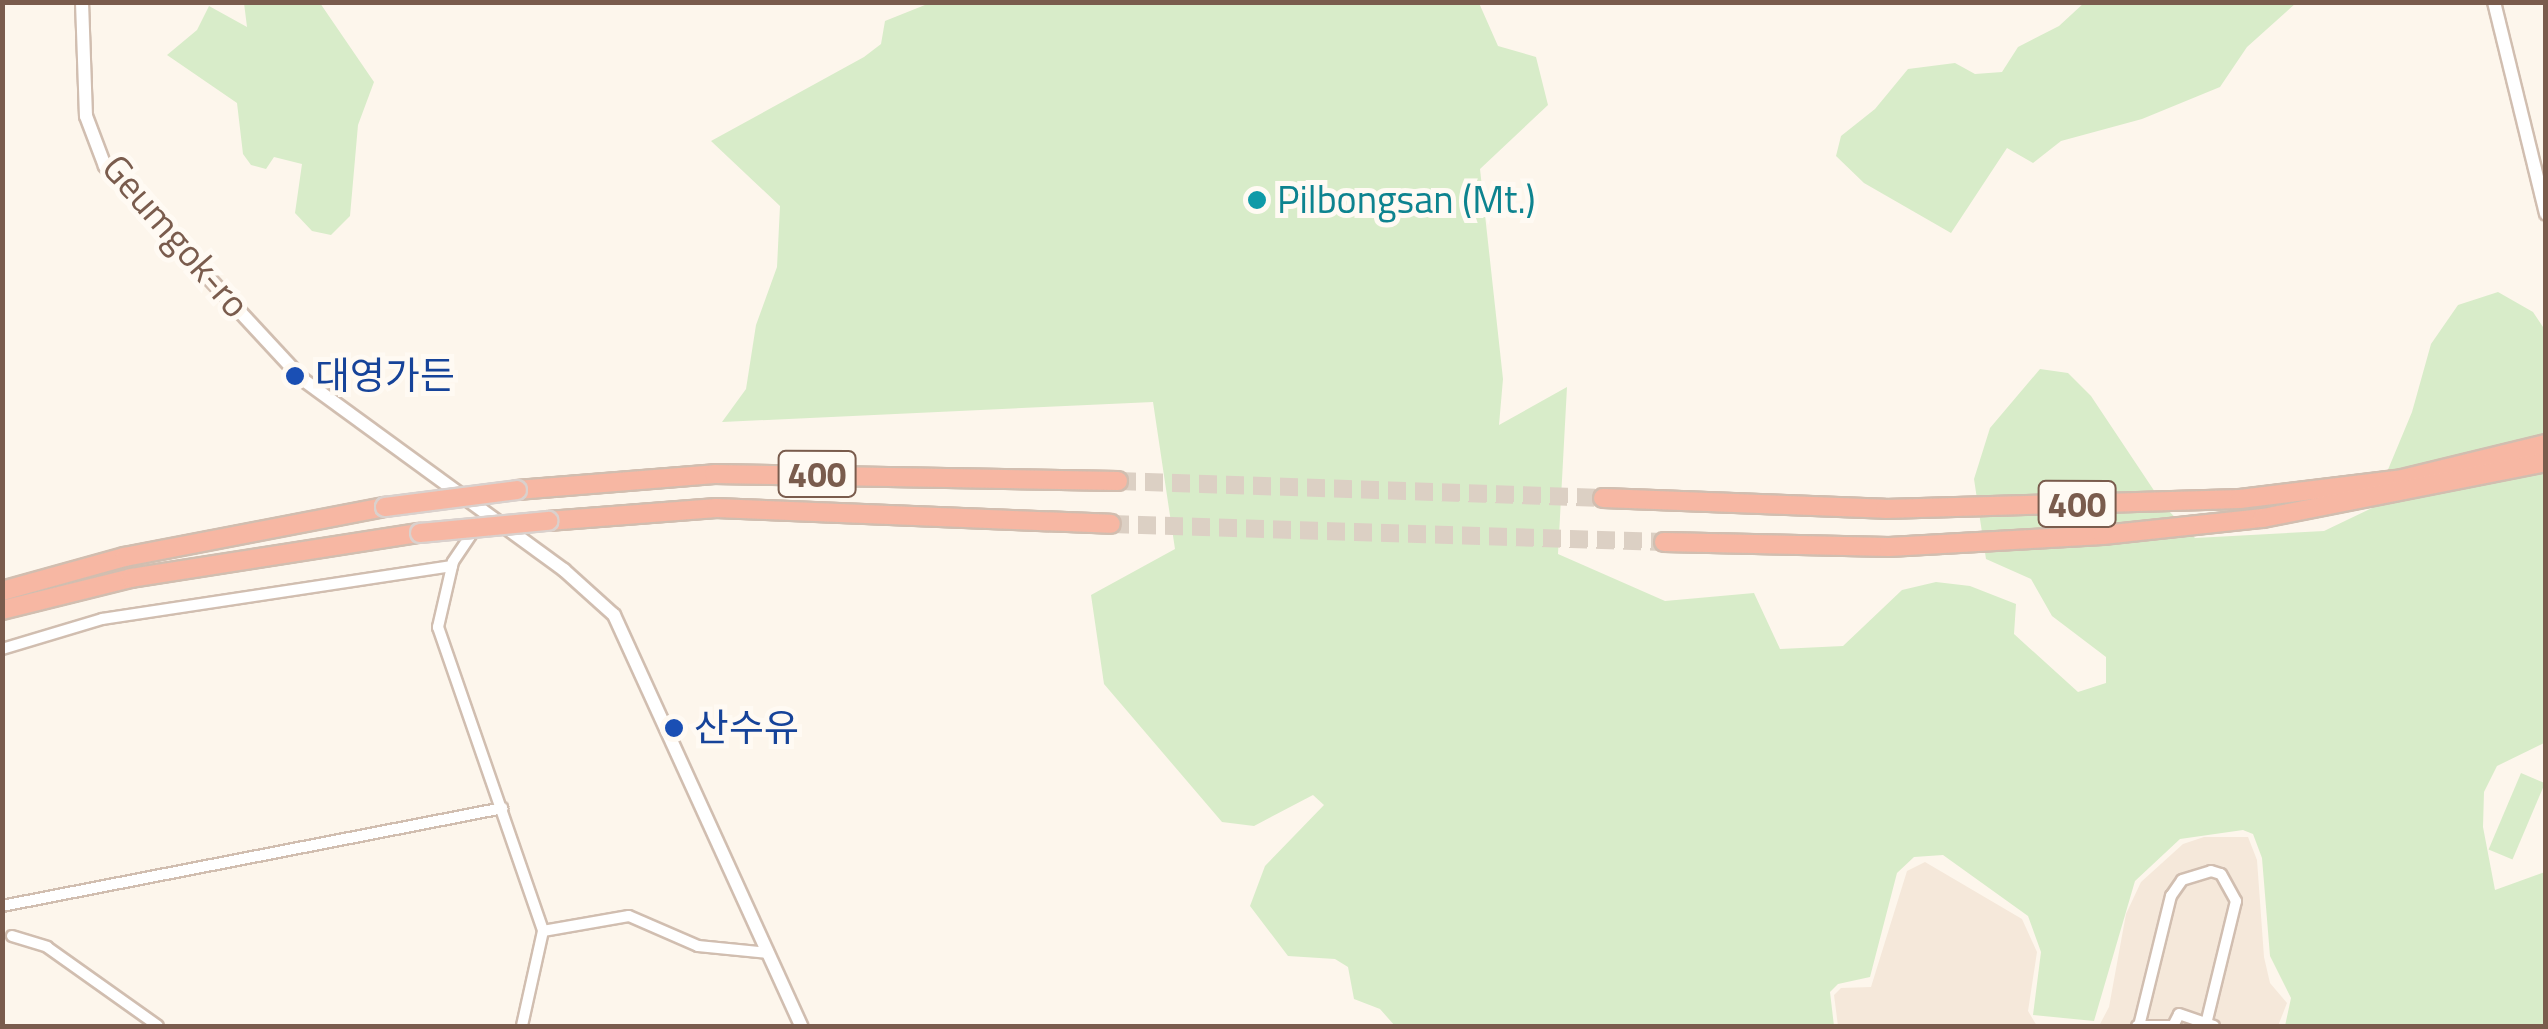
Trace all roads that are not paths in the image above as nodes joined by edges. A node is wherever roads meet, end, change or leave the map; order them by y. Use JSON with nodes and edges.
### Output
{"nodes":[{"id":1,"x":82,"y":2,"type":"edge"},
{"id":2,"x":2494,"y":2,"type":"edge"},
{"id":3,"x":2546,"y":214,"type":"edge"},
{"id":4,"x":2546,"y":444,"type":"edge"},
{"id":5,"x":2546,"y":462,"type":"edge"},
{"id":6,"x":1118,"y":481,"type":"tunnel mouth"},
{"id":7,"x":1603,"y":498,"type":"tunnel mouth"},
{"id":8,"x":484,"y":516,"type":"junction"},
{"id":9,"x":1111,"y":524,"type":"tunnel mouth"},
{"id":10,"x":1664,"y":542,"type":"tunnel mouth"},
{"id":11,"x":452,"y":566,"type":"junction"},
{"id":12,"x":2,"y":592,"type":"edge"},
{"id":13,"x":2,"y":610,"type":"edge"},
{"id":14,"x":2,"y":649,"type":"edge"},
{"id":15,"x":503,"y":808,"type":"junction"},
{"id":16,"x":2,"y":906,"type":"edge"},
{"id":17,"x":542,"y":931,"type":"junction"},
{"id":18,"x":12,"y":936,"type":"dead end"},
{"id":19,"x":769,"y":953,"type":"junction"},
{"id":20,"x":2211,"y":1023,"type":"edge"},
{"id":21,"x":158,"y":1026,"type":"edge"},
{"id":22,"x":522,"y":1026,"type":"edge"},
{"id":23,"x":801,"y":1026,"type":"edge"},
{"id":24,"x":2138,"y":1026,"type":"edge"},
{"id":25,"x":2173,"y":1026,"type":"edge"}],
"edges":[{"from":1,"to":8,"type":"street","name":"Geumgok-ro"},
{"from":2,"to":3,"type":"street"},
{"from":4,"to":7,"type":"highway","number":"400"},
{"from":5,"to":10,"type":"highway","number":"400"},
{"from":6,"to":12,"type":"highway","number":"400","bridge":true},
{"from":8,"to":11,"type":"street"},
{"from":8,"to":19,"type":"street","name":"Geumgok-ro"},
{"from":9,"to":13,"type":"highway","number":"400","bridge":true},
{"from":11,"to":14,"type":"street"},
{"from":11,"to":15,"type":"street"},
{"from":15,"to":16,"type":"street"},
{"from":15,"to":17,"type":"street"},
{"from":17,"to":19,"type":"street"},
{"from":17,"to":22,"type":"street"},
{"from":18,"to":21,"type":"street"},
{"from":19,"to":23,"type":"street","name":"Geumgok-ro"},
{"from":20,"to":24,"type":"street"},
{"from":20,"to":25,"type":"street"},
{"from":24,"to":25,"type":"street"}]}
